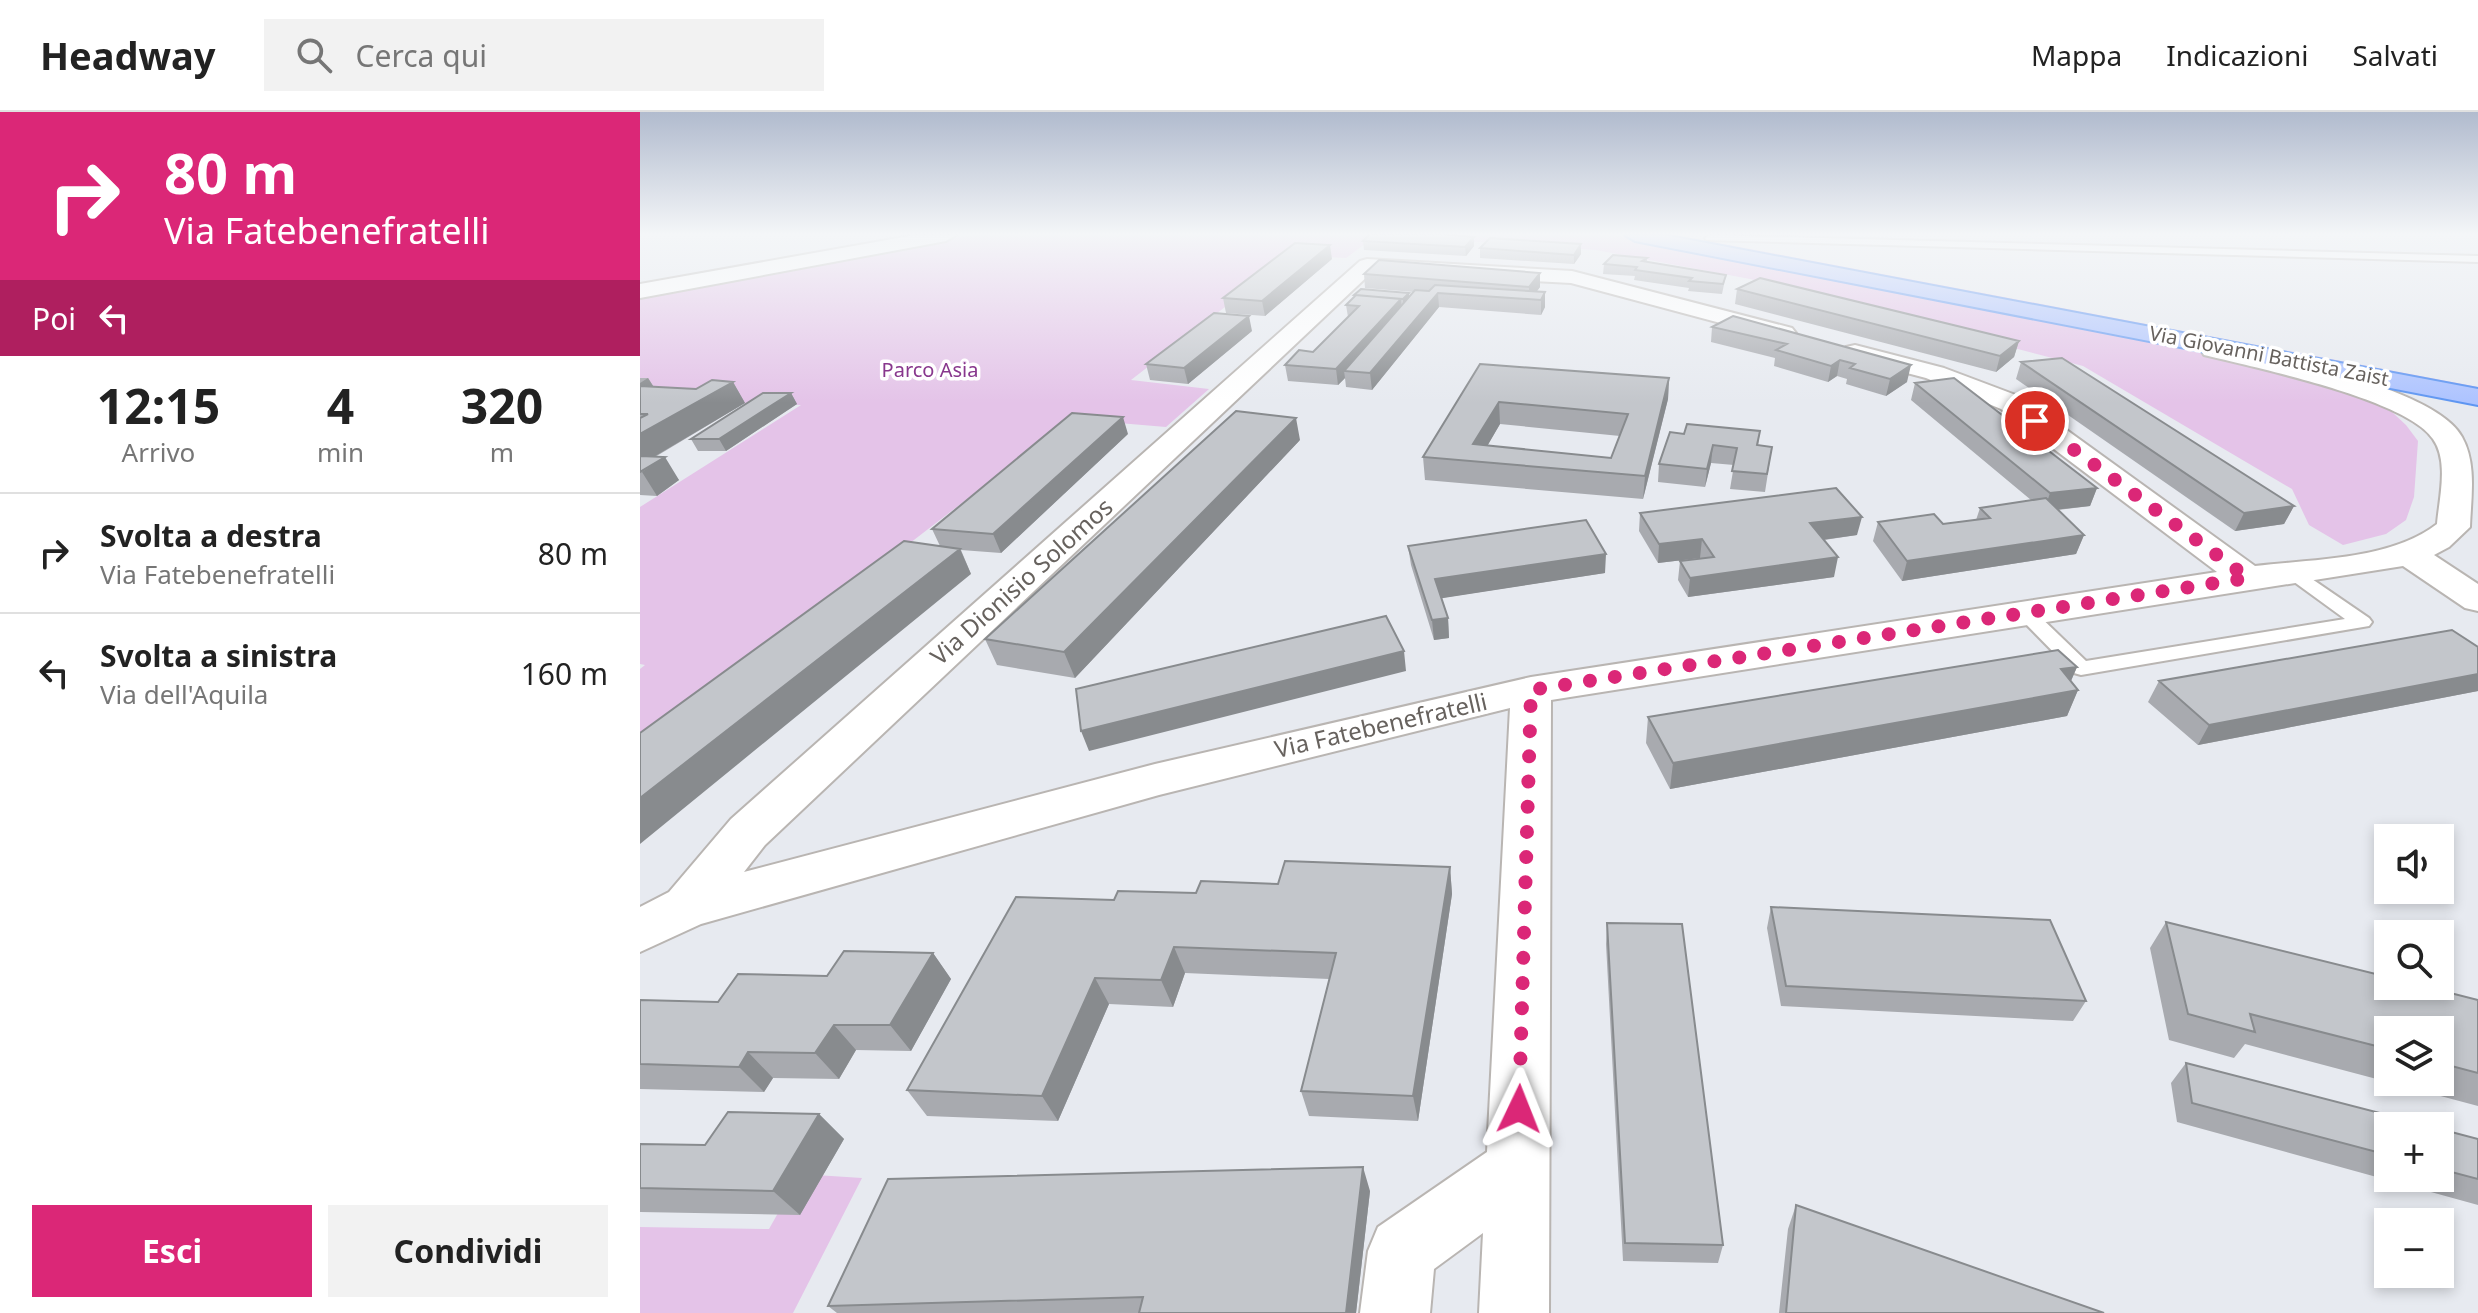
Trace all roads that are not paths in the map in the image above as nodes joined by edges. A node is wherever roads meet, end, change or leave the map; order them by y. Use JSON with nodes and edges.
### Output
{"nodes":[{"id":1,"x":1339,"y":291,"type":"edge"},
{"id":2,"x":1625,"y":291,"type":"edge"},
{"id":3,"x":1930,"y":291,"type":"edge"},
{"id":4,"x":1986,"y":291,"type":"edge"},
{"id":5,"x":2146,"y":332,"type":"junction"},
{"id":6,"x":2478,"y":386,"type":"edge"},
{"id":7,"x":2478,"y":397,"type":"edge"},
{"id":8,"x":2468,"y":457,"type":"edge"},
{"id":9,"x":2409,"y":554,"type":"junction"},
{"id":10,"x":2293,"y":572,"type":"junction"},
{"id":11,"x":2248,"y":578,"type":"junction"},
{"id":12,"x":2478,"y":600,"type":"edge"},
{"id":13,"x":2025,"y":613,"type":"junction"},
{"id":14,"x":1531,"y":690,"type":"junction"},
{"id":15,"x":687,"y":907,"type":"junction"},
{"id":16,"x":640,"y":931,"type":"edge"},
{"id":17,"x":1518,"y":1168,"type":"junction"},
{"id":18,"x":1395,"y":1313,"type":"edge"},
{"id":19,"x":1514,"y":1313,"type":"edge"}],
"edges":[{"from":1,"to":15,"type":"street","name":"Via Dionisio Solomos"},
{"from":2,"to":11,"type":"street","name":"Via Dionisio Solomos"},
{"from":3,"to":5,"type":"main road","name":"Via Giovanni Battista Zaist"},
{"from":4,"to":6,"type":"main road","name":"Via Giovanni Battista Zaist"},
{"from":5,"to":7,"type":"main road","name":"Via Giovanni Battista Zaist"},
{"from":5,"to":8,"type":"street","name":"Via Fatebenefratelli"},
{"from":8,"to":9,"type":"street","name":"Via Fatebenefratelli"},
{"from":9,"to":10,"type":"street","name":"Via Fatebenefratelli"},
{"from":9,"to":12,"type":"street"},
{"from":10,"to":11,"type":"street","name":"Via Fatebenefratelli"},
{"from":10,"to":13,"type":"lane"},
{"from":11,"to":13,"type":"street","name":"Via Fatebenefratelli"},
{"from":13,"to":14,"type":"street","name":"Via Fatebenefratelli"},
{"from":14,"to":15,"type":"street","name":"Via Fatebenefratelli"},
{"from":14,"to":17,"type":"street"},
{"from":15,"to":16,"type":"street","name":"Via Fatebenefratelli"},
{"from":17,"to":18,"type":"street"},
{"from":17,"to":19,"type":"street"}]}
